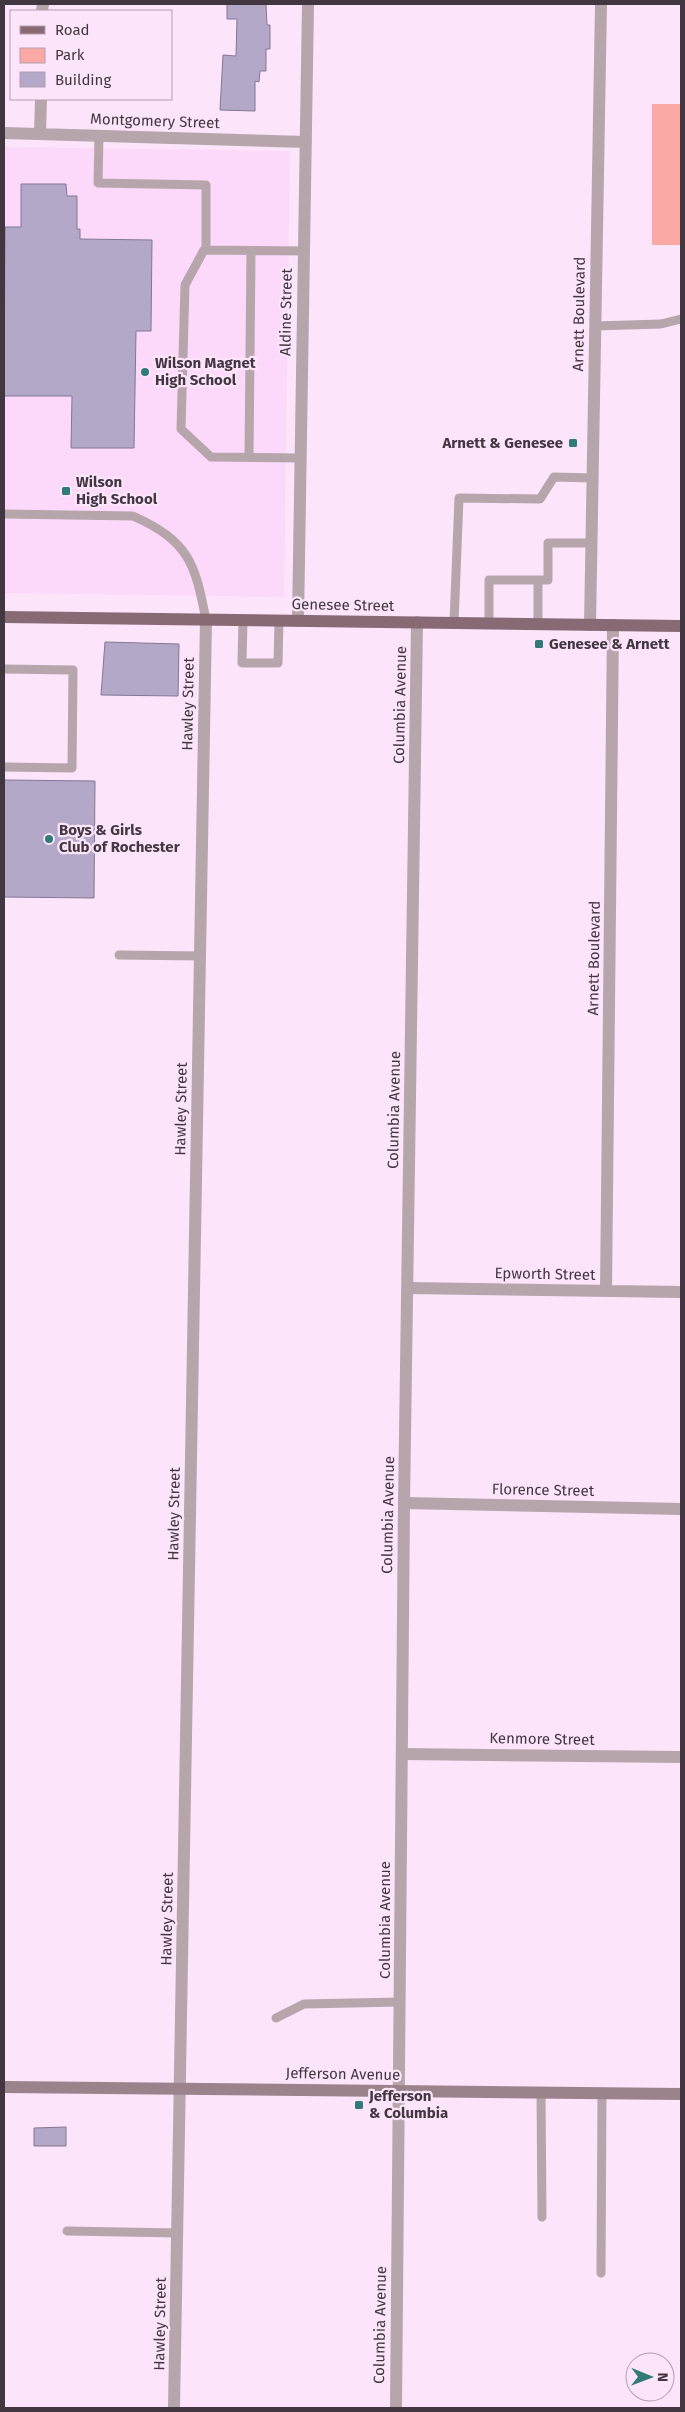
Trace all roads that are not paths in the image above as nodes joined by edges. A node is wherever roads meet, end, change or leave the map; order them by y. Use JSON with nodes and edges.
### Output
{"nodes":[{"id":1,"x":308,"y":4,"type":"edge"},
{"id":2,"x":601,"y":4,"type":"edge"},
{"id":3,"x":41,"y":100,"type":"edge"},
{"id":4,"x":4,"y":133,"type":"edge"},
{"id":5,"x":40,"y":134,"type":"junction"},
{"id":6,"x":99,"y":136,"type":"junction"},
{"id":7,"x":306,"y":142,"type":"junction"},
{"id":8,"x":206,"y":250,"type":"junction"},
{"id":9,"x":251,"y":251,"type":"junction"},
{"id":10,"x":304,"y":251,"type":"junction"},
{"id":11,"x":681,"y":319,"type":"edge"},
{"id":12,"x":595,"y":326,"type":"junction"},
{"id":13,"x":249,"y":457,"type":"junction"},
{"id":14,"x":300,"y":458,"type":"junction"},
{"id":15,"x":592,"y":478,"type":"junction"},
{"id":16,"x":4,"y":514,"type":"edge"},
{"id":17,"x":591,"y":543,"type":"junction"},
{"id":18,"x":538,"y":580,"type":"junction"},
{"id":19,"x":4,"y":617,"type":"edge"},
{"id":20,"x":206,"y":620,"type":"junction"},
{"id":21,"x":243,"y":620,"type":"junction"},
{"id":22,"x":279,"y":621,"type":"junction"},
{"id":23,"x":298,"y":621,"type":"junction"},
{"id":24,"x":418,"y":622,"type":"junction"},
{"id":25,"x":454,"y":623,"type":"junction"},
{"id":26,"x":489,"y":624,"type":"junction"},
{"id":27,"x":538,"y":624,"type":"junction"},
{"id":28,"x":590,"y":625,"type":"junction"},
{"id":29,"x":613,"y":625,"type":"junction"},
{"id":30,"x":681,"y":626,"type":"edge"},
{"id":31,"x":4,"y":669,"type":"edge"},
{"id":32,"x":4,"y":768,"type":"edge"},
{"id":33,"x":119,"y":955,"type":"dead end"},
{"id":34,"x":200,"y":956,"type":"junction"},
{"id":35,"x":408,"y":1288,"type":"junction"},
{"id":36,"x":606,"y":1291,"type":"junction"},
{"id":37,"x":681,"y":1292,"type":"edge"},
{"id":38,"x":404,"y":1503,"type":"junction"},
{"id":39,"x":681,"y":1509,"type":"edge"},
{"id":40,"x":402,"y":1754,"type":"junction"},
{"id":41,"x":681,"y":1757,"type":"edge"},
{"id":42,"x":400,"y":2002,"type":"junction"},
{"id":43,"x":276,"y":2018,"type":"dead end"},
{"id":44,"x":4,"y":2087,"type":"edge"},
{"id":45,"x":180,"y":2089,"type":"junction"},
{"id":46,"x":400,"y":2091,"type":"junction"},
{"id":47,"x":541,"y":2093,"type":"junction"},
{"id":48,"x":602,"y":2094,"type":"junction"},
{"id":49,"x":681,"y":2094,"type":"edge"},
{"id":50,"x":542,"y":2217,"type":"dead end"},
{"id":51,"x":67,"y":2231,"type":"dead end"},
{"id":52,"x":178,"y":2233,"type":"junction"},
{"id":53,"x":601,"y":2272,"type":"dead end"},
{"id":54,"x":174,"y":2408,"type":"edge"},
{"id":55,"x":396,"y":2408,"type":"edge"}],
"edges":[{"from":1,"to":7,"type":"street","name":"Aldine Street"},
{"from":2,"to":12,"type":"street","name":"Arnett Boulevard"},
{"from":3,"to":5,"type":"street"},
{"from":4,"to":5,"type":"street","name":"Montgomery Street"},
{"from":5,"to":6,"type":"street","name":"Montgomery Street"},
{"from":6,"to":7,"type":"street","name":"Montgomery Street"},
{"from":6,"to":8,"type":"lane"},
{"from":7,"to":10,"type":"street","name":"Aldine Street"},
{"from":8,"to":9,"type":"lane"},
{"from":8,"to":13,"type":"lane"},
{"from":9,"to":10,"type":"lane"},
{"from":9,"to":13,"type":"lane"},
{"from":10,"to":14,"type":"street","name":"Aldine Street"},
{"from":11,"to":12,"type":"lane"},
{"from":12,"to":15,"type":"street","name":"Arnett Boulevard"},
{"from":13,"to":14,"type":"lane"},
{"from":14,"to":23,"type":"street","name":"Aldine Street"},
{"from":15,"to":17,"type":"street","name":"Arnett Boulevard"},
{"from":15,"to":25,"type":"lane"},
{"from":16,"to":20,"type":"lane"},
{"from":17,"to":18,"type":"lane"},
{"from":17,"to":28,"type":"street","name":"Arnett Boulevard"},
{"from":18,"to":26,"type":"lane"},
{"from":18,"to":27,"type":"lane"},
{"from":19,"to":20,"type":"main road","name":"Genesee Street"},
{"from":20,"to":21,"type":"main road","name":"Genesee Street"},
{"from":20,"to":34,"type":"street","name":"Hawley Street"},
{"from":21,"to":22,"type":"main road","name":"Genesee Street"},
{"from":21,"to":22,"type":"lane"},
{"from":22,"to":23,"type":"main road","name":"Genesee Street"},
{"from":23,"to":24,"type":"main road","name":"Genesee Street"},
{"from":24,"to":25,"type":"main road","name":"Genesee Street"},
{"from":24,"to":35,"type":"street","name":"Columbia Avenue"},
{"from":25,"to":26,"type":"main road","name":"Genesee Street"},
{"from":26,"to":27,"type":"main road","name":"Genesee Street"},
{"from":27,"to":28,"type":"main road","name":"Genesee Street"},
{"from":28,"to":29,"type":"main road","name":"Genesee Street"},
{"from":29,"to":30,"type":"main road","name":"Genesee Street"},
{"from":29,"to":36,"type":"street","name":"Arnett Boulevard"},
{"from":31,"to":32,"type":"lane"},
{"from":33,"to":34,"type":"lane"},
{"from":34,"to":45,"type":"street","name":"Hawley Street"},
{"from":35,"to":36,"type":"street","name":"Epworth Street"},
{"from":35,"to":38,"type":"street","name":"Columbia Avenue"},
{"from":36,"to":37,"type":"street","name":"Epworth Street"},
{"from":38,"to":39,"type":"street","name":"Florence Street"},
{"from":38,"to":40,"type":"street","name":"Columbia Avenue"},
{"from":40,"to":41,"type":"street","name":"Kenmore Street"},
{"from":40,"to":42,"type":"street","name":"Columbia Avenue"},
{"from":42,"to":43,"type":"lane"},
{"from":42,"to":46,"type":"street","name":"Columbia Avenue"},
{"from":44,"to":45,"type":"main road","name":"Jefferson Avenue"},
{"from":45,"to":46,"type":"main road","name":"Jefferson Avenue"},
{"from":45,"to":52,"type":"street","name":"Hawley Street"},
{"from":46,"to":47,"type":"main road","name":"Jefferson Avenue"},
{"from":46,"to":55,"type":"street","name":"Columbia Avenue"},
{"from":47,"to":48,"type":"main road","name":"Jefferson Avenue"},
{"from":47,"to":50,"type":"lane"},
{"from":48,"to":49,"type":"main road","name":"Jefferson Avenue"},
{"from":48,"to":53,"type":"lane"},
{"from":51,"to":52,"type":"lane"},
{"from":52,"to":54,"type":"street","name":"Hawley Street"}]}
